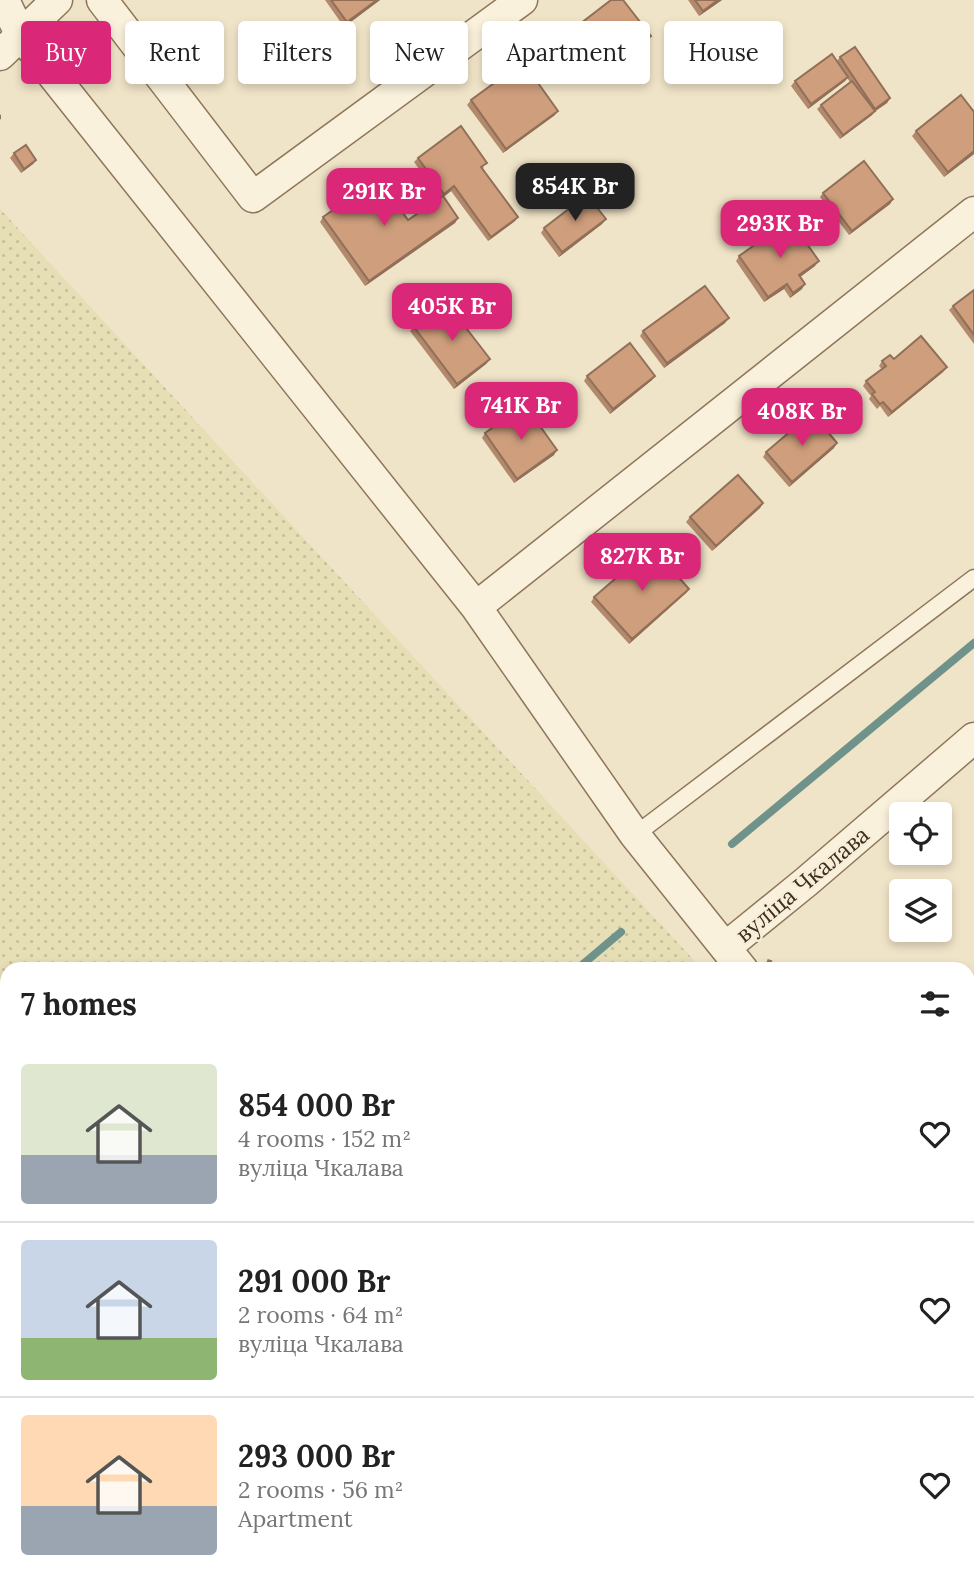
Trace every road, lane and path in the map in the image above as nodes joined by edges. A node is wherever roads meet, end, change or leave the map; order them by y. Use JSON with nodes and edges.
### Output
{"nodes":[{"id":1,"x":4,"y":0,"type":"edge"},
{"id":2,"x":57,"y":0,"type":"edge"},
{"id":3,"x":102,"y":0,"type":"edge"},
{"id":4,"x":522,"y":0,"type":"edge"},
{"id":5,"x":10,"y":44,"type":"edge"},
{"id":6,"x":974,"y":212,"type":"edge"},
{"id":7,"x":974,"y":578,"type":"edge"},
{"id":8,"x":475,"y":607,"type":"junction"},
{"id":9,"x":974,"y":738,"type":"edge"},
{"id":10,"x":635,"y":835,"type":"junction"},
{"id":11,"x":734,"y":958,"type":"edge"}],
"edges":[{"from":1,"to":5,"type":"street"},
{"from":2,"to":5,"type":"street"},
{"from":3,"to":4,"type":"street"},
{"from":5,"to":8,"type":"street"},
{"from":6,"to":8,"type":"street"},
{"from":7,"to":10,"type":"lane"},
{"from":8,"to":10,"type":"street"},
{"from":9,"to":11,"type":"street","name":"вуліца Чкалава"},
{"from":10,"to":11,"type":"street"}]}
